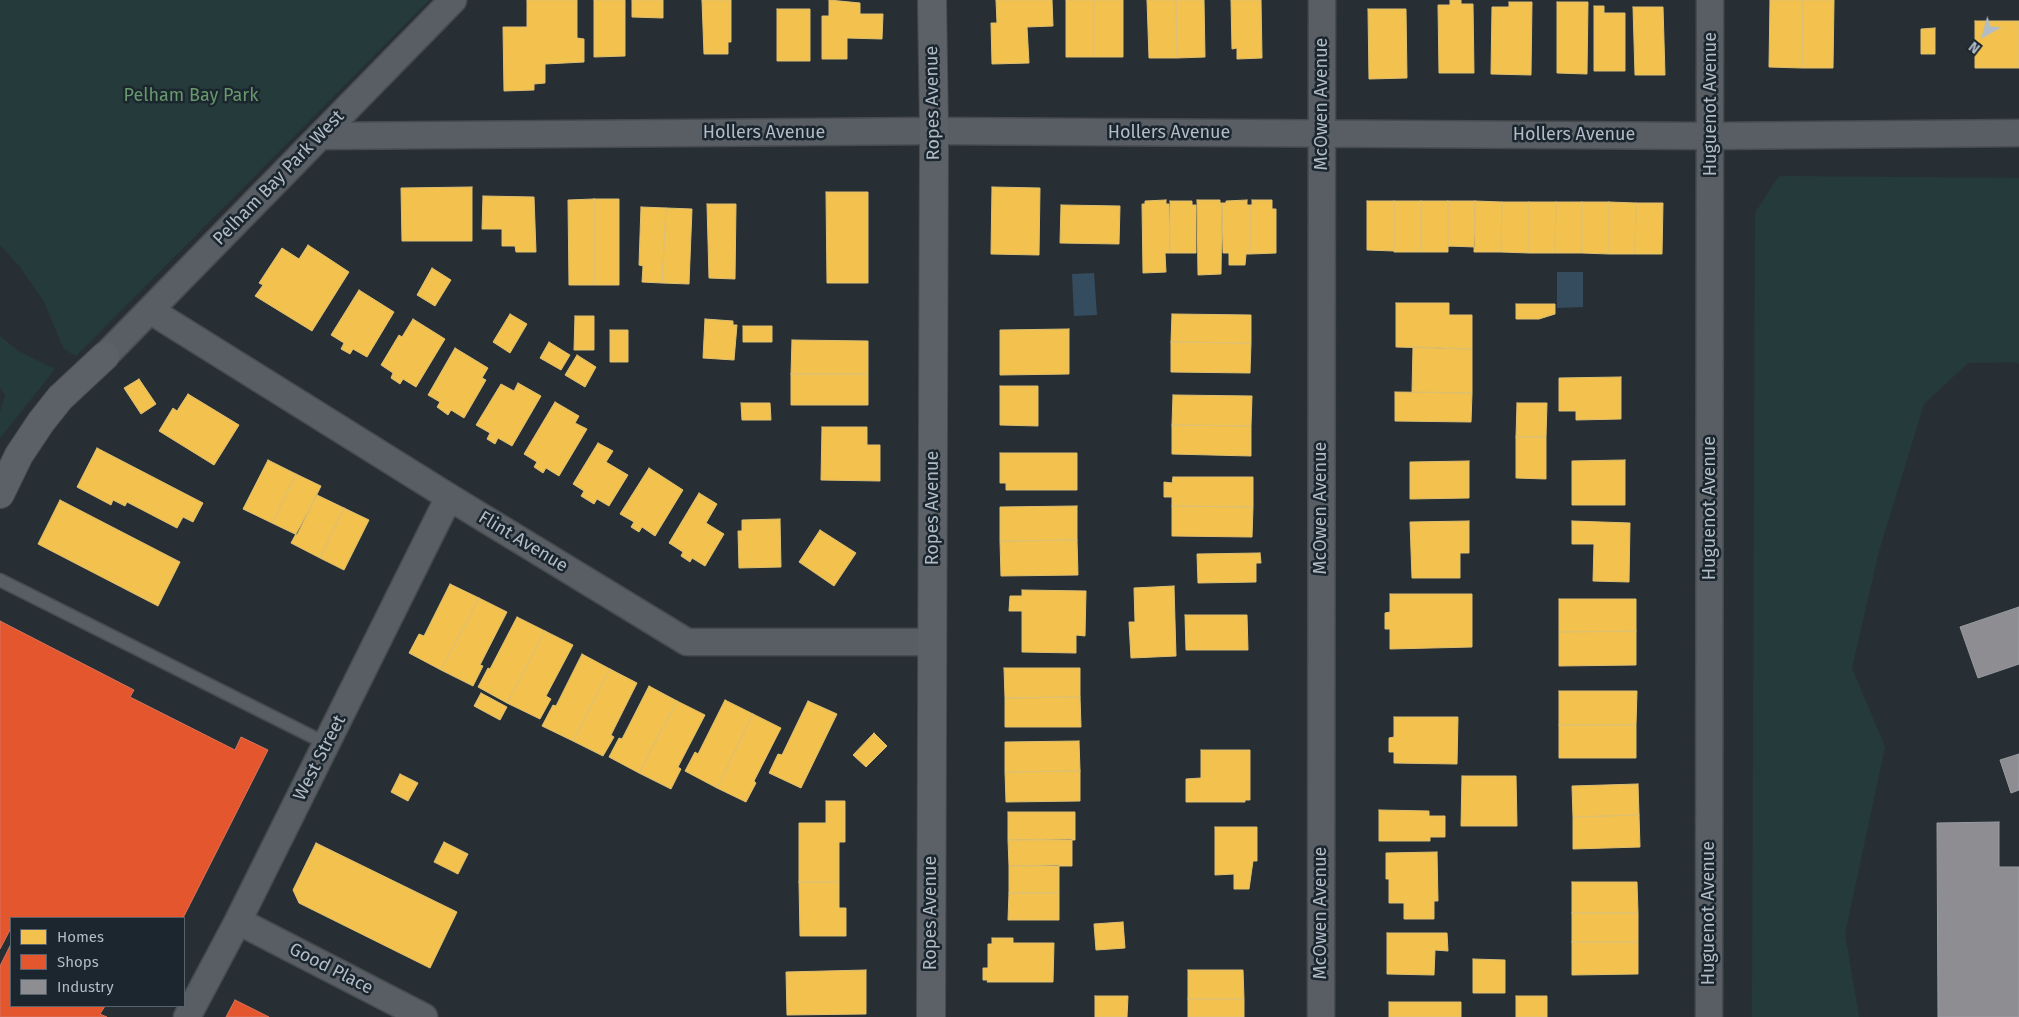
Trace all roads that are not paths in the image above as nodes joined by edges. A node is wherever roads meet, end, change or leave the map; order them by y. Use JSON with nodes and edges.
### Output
{"nodes":[{"id":1,"x":452,"y":0,"type":"edge"},
{"id":2,"x":932,"y":0,"type":"edge"},
{"id":3,"x":1322,"y":0,"type":"edge"},
{"id":4,"x":1710,"y":0,"type":"edge"},
{"id":5,"x":934,"y":132,"type":"junction"},
{"id":6,"x":2019,"y":133,"type":"edge"},
{"id":7,"x":1322,"y":134,"type":"junction"},
{"id":8,"x":320,"y":136,"type":"junction"},
{"id":9,"x":1711,"y":136,"type":"junction"},
{"id":10,"x":151,"y":311,"type":"junction"},
{"id":11,"x":105,"y":356,"type":"joint"},
{"id":12,"x":0,"y":494,"type":"edge"},
{"id":13,"x":449,"y":497,"type":"junction"},
{"id":14,"x":0,"y":580,"type":"edge"},
{"id":15,"x":932,"y":642,"type":"junction"},
{"id":16,"x":327,"y":744,"type":"junction"},
{"id":17,"x":238,"y":921,"type":"junction"},
{"id":18,"x":187,"y":1017,"type":"edge"},
{"id":19,"x":424,"y":1017,"type":"edge"},
{"id":20,"x":931,"y":1017,"type":"edge"},
{"id":21,"x":1321,"y":1017,"type":"edge"},
{"id":22,"x":1709,"y":1017,"type":"edge"}],
"edges":[{"from":1,"to":8,"type":"street","name":"Pelham Bay Park West"},
{"from":2,"to":5,"type":"street","name":"Ropes Avenue"},
{"from":3,"to":7,"type":"street","name":"McOwen Avenue"},
{"from":4,"to":9,"type":"street","name":"Huguenot Avenue"},
{"from":5,"to":7,"type":"street","name":"Hollers Avenue"},
{"from":5,"to":8,"type":"street","name":"Hollers Avenue"},
{"from":5,"to":15,"type":"street","name":"Ropes Avenue"},
{"from":6,"to":9,"type":"street","name":"Hollers Avenue"},
{"from":7,"to":9,"type":"street","name":"Hollers Avenue"},
{"from":7,"to":21,"type":"street","name":"McOwen Avenue"},
{"from":8,"to":10,"type":"street","name":"Pelham Bay Park West"},
{"from":9,"to":22,"type":"street","name":"Huguenot Avenue"},
{"from":10,"to":11,"type":"street","name":"Pelham Bay Park West"},
{"from":10,"to":13,"type":"street","name":"Flint Avenue"},
{"from":11,"to":12,"type":"street"},
{"from":13,"to":15,"type":"street","name":"Flint Avenue"},
{"from":13,"to":16,"type":"street","name":"West Street"},
{"from":14,"to":16,"type":"lane"},
{"from":15,"to":20,"type":"street","name":"Ropes Avenue"},
{"from":16,"to":17,"type":"street","name":"West Street"},
{"from":17,"to":18,"type":"street","name":"West Street"},
{"from":17,"to":19,"type":"street","name":"Good Place"}]}
